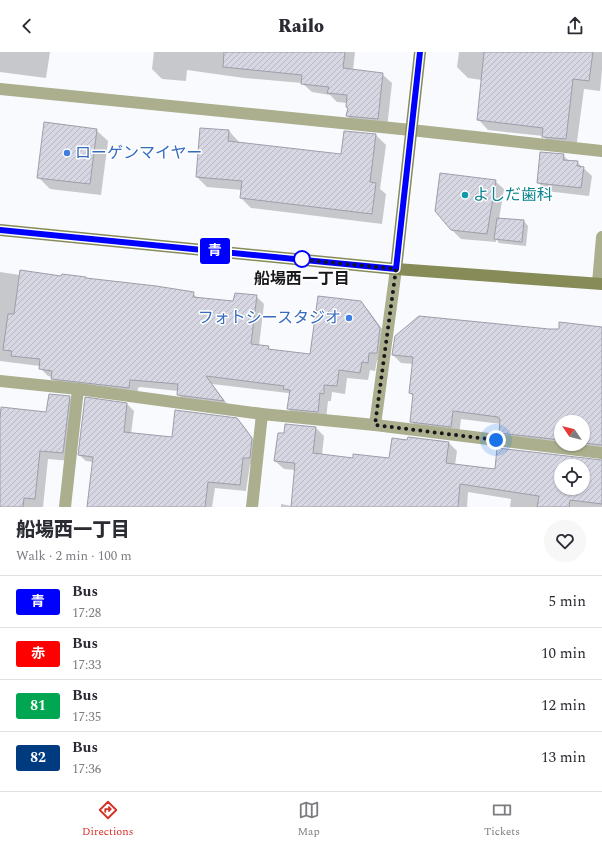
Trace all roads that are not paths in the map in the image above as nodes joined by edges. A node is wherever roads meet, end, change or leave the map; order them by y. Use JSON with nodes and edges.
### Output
{"nodes":[{"id":1,"x":420,"y":52,"type":"edge"},
{"id":2,"x":0,"y":89,"type":"edge"},
{"id":3,"x":412,"y":130,"type":"junction"},
{"id":4,"x":602,"y":151,"type":"edge"},
{"id":5,"x":0,"y":230,"type":"edge"},
{"id":6,"x":602,"y":237,"type":"edge"},
{"id":7,"x":396,"y":269,"type":"junction"},
{"id":8,"x":600,"y":284,"type":"edge"},
{"id":9,"x":0,"y":381,"type":"edge"},
{"id":10,"x":78,"y":389,"type":"junction"},
{"id":11,"x":262,"y":414,"type":"junction"},
{"id":12,"x":375,"y":425,"type":"junction"},
{"id":13,"x":602,"y":453,"type":"edge"},
{"id":14,"x":65,"y":507,"type":"edge"},
{"id":15,"x":252,"y":507,"type":"edge"}],
"edges":[{"from":1,"to":3,"type":"street"},
{"from":2,"to":3,"type":"street"},
{"from":3,"to":4,"type":"street"},
{"from":3,"to":7,"type":"street"},
{"from":5,"to":7,"type":"street"},
{"from":6,"to":8,"type":"street"},
{"from":7,"to":8,"type":"street"},
{"from":7,"to":12,"type":"street"},
{"from":9,"to":10,"type":"street"},
{"from":10,"to":11,"type":"street"},
{"from":10,"to":14,"type":"street"},
{"from":11,"to":12,"type":"street"},
{"from":11,"to":15,"type":"street"},
{"from":12,"to":13,"type":"street"}]}
